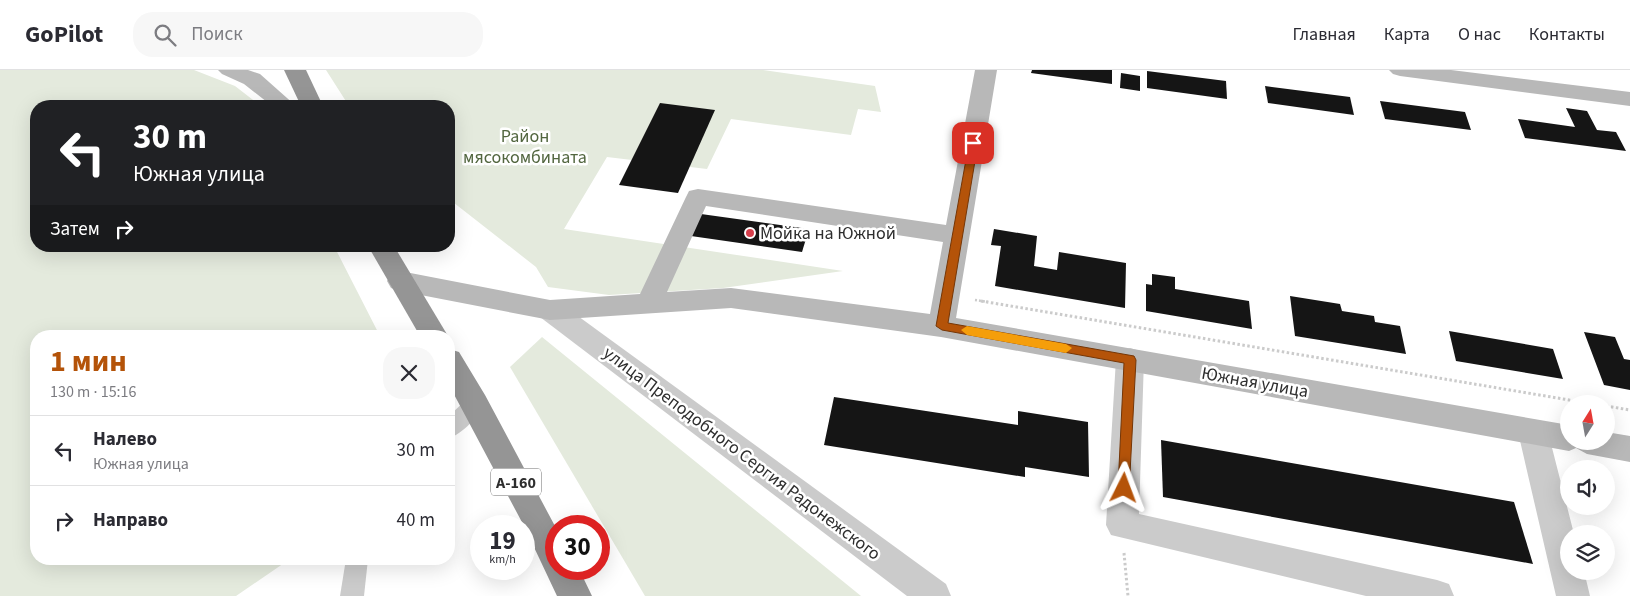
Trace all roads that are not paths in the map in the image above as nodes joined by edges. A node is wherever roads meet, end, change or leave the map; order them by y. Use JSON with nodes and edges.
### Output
{"nodes":[{"id":1,"x":229,"y":70,"type":"edge"},
{"id":2,"x":296,"y":70,"type":"edge"},
{"id":3,"x":986,"y":70,"type":"edge"},
{"id":4,"x":1400,"y":70,"type":"edge"},
{"id":5,"x":1630,"y":99,"type":"edge"},
{"id":6,"x":278,"y":100,"type":"edge"},
{"id":7,"x":309,"y":100,"type":"edge"},
{"id":8,"x":957,"y":235,"type":"junction"},
{"id":9,"x":384,"y":252,"type":"edge"},
{"id":10,"x":400,"y":281,"type":"junction"},
{"id":11,"x":649,"y":303,"type":"junction"},
{"id":12,"x":550,"y":310,"type":"junction"},
{"id":13,"x":942,"y":326,"type":"junction"},
{"id":14,"x":430,"y":330,"type":"edge"},
{"id":15,"x":1130,"y":360,"type":"junction"},
{"id":16,"x":455,"y":370,"type":"edge"},
{"id":17,"x":475,"y":404,"type":"junction"},
{"id":18,"x":455,"y":423,"type":"edge"},
{"id":19,"x":1534,"y":432,"type":"junction"},
{"id":20,"x":1560,"y":436,"type":"edge"},
{"id":21,"x":1615,"y":446,"type":"edge"},
{"id":22,"x":1630,"y":449,"type":"edge"},
{"id":23,"x":545,"y":539,"type":"edge"},
{"id":24,"x":356,"y":565,"type":"edge"},
{"id":25,"x":567,"y":580,"type":"edge"},
{"id":26,"x":352,"y":596,"type":"edge"},
{"id":27,"x":575,"y":596,"type":"edge"},
{"id":28,"x":934,"y":596,"type":"edge"},
{"id":29,"x":1437,"y":596,"type":"edge"},
{"id":30,"x":1573,"y":596,"type":"edge"}],
"edges":[{"from":1,"to":6,"type":"main road"},
{"from":2,"to":7,"type":"highway"},
{"from":3,"to":8,"type":"main road"},
{"from":4,"to":5,"type":"main road"},
{"from":8,"to":11,"type":"main road"},
{"from":8,"to":13,"type":"main road"},
{"from":9,"to":10,"type":"highway"},
{"from":10,"to":12,"type":"main road","name":"Южная улица"},
{"from":10,"to":14,"type":"highway"},
{"from":11,"to":12,"type":"main road","name":"Южная улица"},
{"from":11,"to":13,"type":"main road","name":"Южная улица"},
{"from":12,"to":28,"type":"street","name":"улица Преподобного Сергия Радонежского"},
{"from":13,"to":15,"type":"main road","name":"Южная улица"},
{"from":15,"to":19,"type":"main road","name":"Южная улица"},
{"from":15,"to":29,"type":"street"},
{"from":16,"to":17,"type":"highway","number":"А-160"},
{"from":17,"to":18,"type":"lane"},
{"from":17,"to":23,"type":"highway","number":"А-160"},
{"from":19,"to":20,"type":"main road","name":"Южная улица"},
{"from":19,"to":30,"type":"street"},
{"from":21,"to":22,"type":"main road"},
{"from":24,"to":26,"type":"lane"},
{"from":25,"to":27,"type":"highway"}]}
